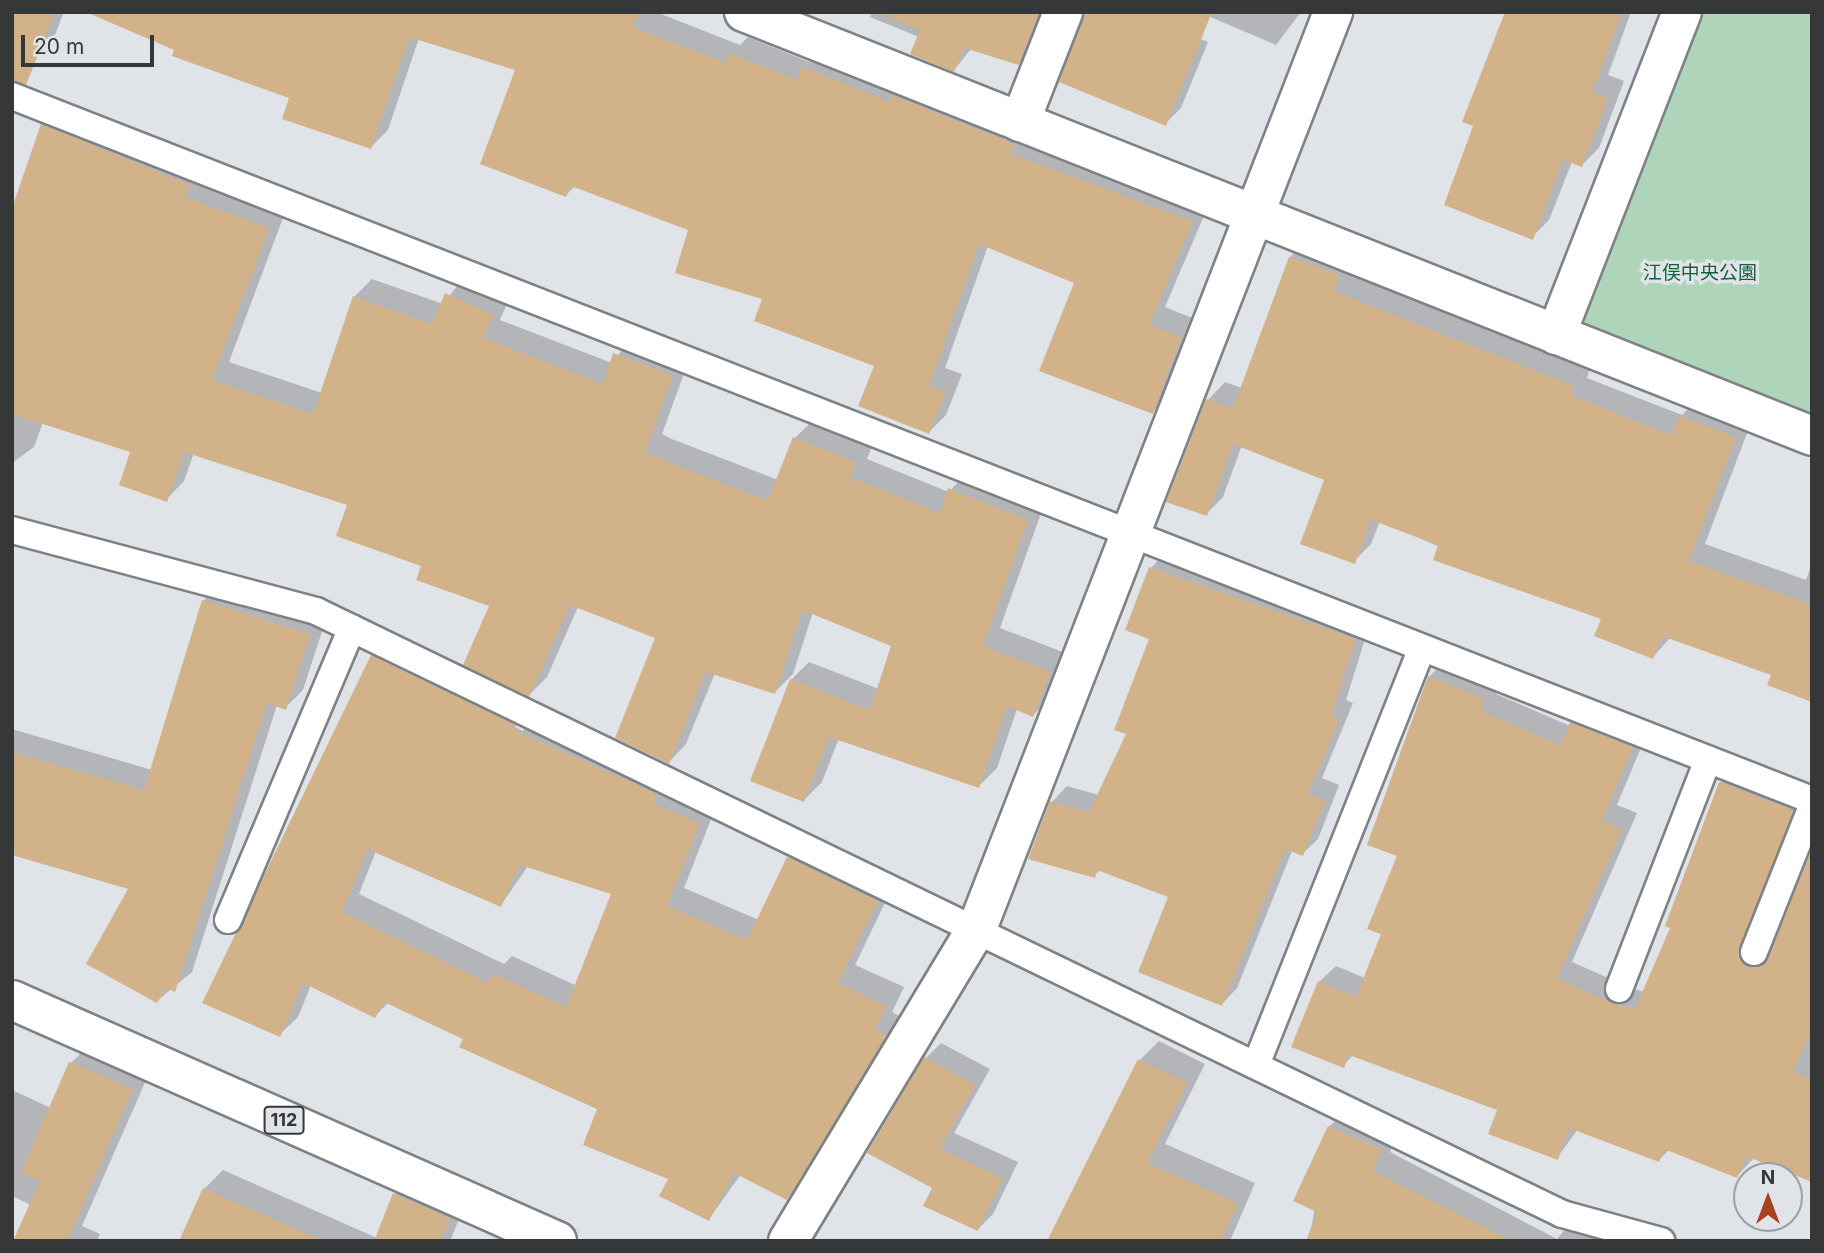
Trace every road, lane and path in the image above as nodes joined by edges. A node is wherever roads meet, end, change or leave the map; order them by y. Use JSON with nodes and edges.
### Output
{"nodes":[{"id":1,"x":744,"y":12,"type":"edge"},
{"id":2,"x":1063,"y":12,"type":"edge"},
{"id":3,"x":1332,"y":12,"type":"edge"},
{"id":4,"x":1682,"y":12,"type":"edge"},
{"id":5,"x":792,"y":21,"type":"edge"},
{"id":6,"x":12,"y":96,"type":"edge"},
{"id":7,"x":1020,"y":122,"type":"junction"},
{"id":8,"x":1252,"y":217,"type":"junction"},
{"id":9,"x":1556,"y":335,"type":"junction"},
{"id":10,"x":1812,"y":436,"type":"edge"},
{"id":11,"x":12,"y":530,"type":"edge"},
{"id":12,"x":1130,"y":536,"type":"junction"},
{"id":13,"x":352,"y":628,"type":"junction"},
{"id":14,"x":1422,"y":648,"type":"junction"},
{"id":15,"x":1708,"y":760,"type":"junction"},
{"id":16,"x":1812,"y":800,"type":"edge"},
{"id":17,"x":1812,"y":806,"type":"edge"},
{"id":18,"x":228,"y":920,"type":"dead end"},
{"id":19,"x":978,"y":926,"type":"junction"},
{"id":20,"x":1754,"y":952,"type":"dead end"},
{"id":21,"x":1619,"y":989,"type":"dead end"},
{"id":22,"x":12,"y":1000,"type":"edge"},
{"id":23,"x":1256,"y":1065,"type":"junction"},
{"id":24,"x":556,"y":1241,"type":"edge"},
{"id":25,"x":788,"y":1241,"type":"edge"},
{"id":26,"x":1661,"y":1241,"type":"edge"}],
"edges":[{"from":1,"to":5,"type":"main road"},
{"from":2,"to":7,"type":"main road"},
{"from":3,"to":8,"type":"main road"},
{"from":4,"to":9,"type":"main road"},
{"from":5,"to":7,"type":"main road"},
{"from":6,"to":12,"type":"lane"},
{"from":7,"to":8,"type":"main road"},
{"from":8,"to":9,"type":"main road"},
{"from":8,"to":12,"type":"main road"},
{"from":9,"to":10,"type":"main road"},
{"from":11,"to":13,"type":"lane"},
{"from":12,"to":14,"type":"lane"},
{"from":12,"to":19,"type":"main road"},
{"from":13,"to":18,"type":"lane"},
{"from":13,"to":19,"type":"lane"},
{"from":14,"to":15,"type":"lane"},
{"from":14,"to":23,"type":"lane"},
{"from":15,"to":16,"type":"lane"},
{"from":15,"to":21,"type":"lane"},
{"from":17,"to":20,"type":"lane"},
{"from":19,"to":23,"type":"lane"},
{"from":19,"to":25,"type":"main road"},
{"from":22,"to":24,"type":"main road","number":"112"},
{"from":23,"to":26,"type":"lane"}]}
